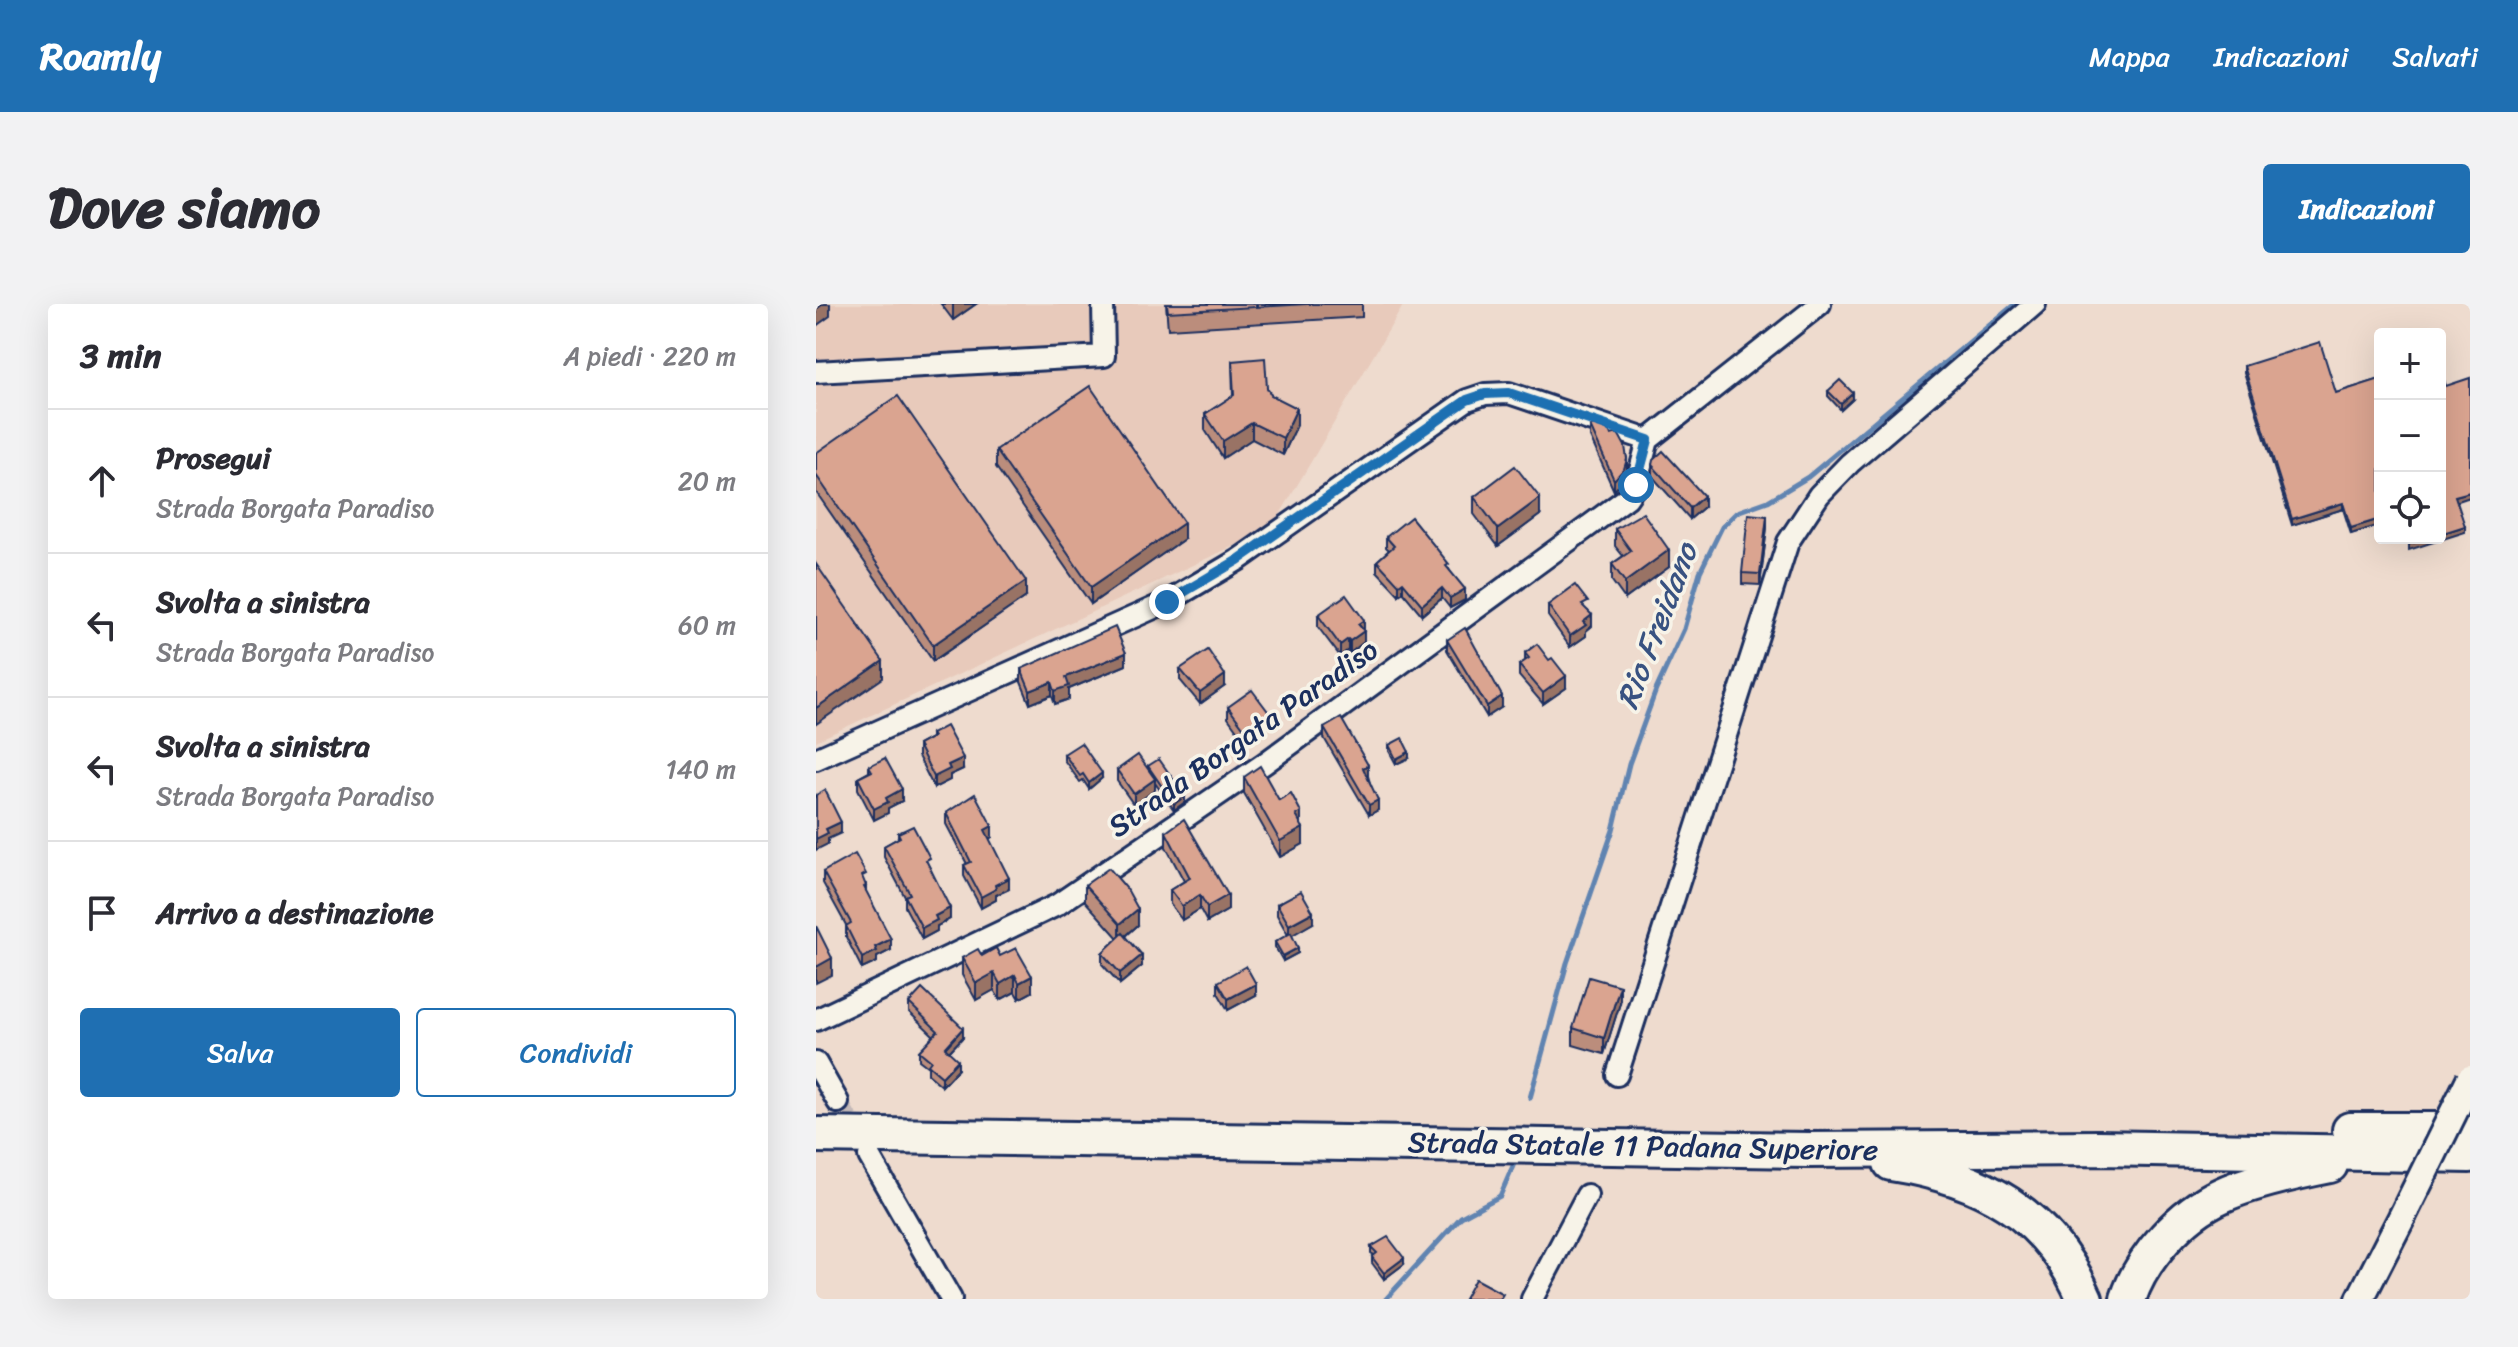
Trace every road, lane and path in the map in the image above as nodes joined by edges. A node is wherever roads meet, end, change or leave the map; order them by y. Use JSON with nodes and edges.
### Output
{"nodes":[{"id":1,"x":1103,"y":304,"type":"edge"},
{"id":2,"x":1820,"y":304,"type":"edge"},
{"id":3,"x":2035,"y":304,"type":"edge"},
{"id":4,"x":816,"y":372,"type":"edge"},
{"id":5,"x":1648,"y":440,"type":"junction"},
{"id":6,"x":816,"y":759,"type":"edge"},
{"id":7,"x":816,"y":1020,"type":"edge"},
{"id":8,"x":816,"y":1063,"type":"edge"},
{"id":9,"x":1617,"y":1075,"type":"dead end"},
{"id":10,"x":2470,"y":1079,"type":"edge"},
{"id":11,"x":827,"y":1108,"type":"edge"},
{"id":12,"x":2470,"y":1130,"type":"edge"},
{"id":13,"x":816,"y":1135,"type":"edge"},
{"id":14,"x":1808,"y":1150,"type":"junction"},
{"id":15,"x":2391,"y":1154,"type":"junction"},
{"id":16,"x":2470,"y":1155,"type":"edge"},
{"id":17,"x":869,"y":1156,"type":"tunnel mouth"},
{"id":18,"x":1587,"y":1195,"type":"dead end"},
{"id":19,"x":951,"y":1299,"type":"edge"},
{"id":20,"x":1532,"y":1299,"type":"edge"},
{"id":21,"x":2085,"y":1299,"type":"edge"},
{"id":22,"x":2128,"y":1299,"type":"edge"},
{"id":23,"x":2360,"y":1299,"type":"edge"}],
"edges":[{"from":1,"to":4,"type":"street"},
{"from":2,"to":5,"type":"street"},
{"from":3,"to":9,"type":"street"},
{"from":5,"to":6,"type":"street"},
{"from":5,"to":7,"type":"street","name":"Strada Borgata Paradiso"},
{"from":8,"to":11,"type":"street"},
{"from":10,"to":23,"type":"street","bridge":true},
{"from":11,"to":12,"type":"highway","name":"Strada Statale 11 Padana Superiore"},
{"from":13,"to":14,"type":"highway","name":"Strada Statale 11 Padana Superiore"},
{"from":14,"to":15,"type":"highway","name":"Strada Statale 11 Padana Superiore"},
{"from":14,"to":21,"type":"highway"},
{"from":15,"to":16,"type":"highway","name":"Strada Statale 11 Padana Superiore"},
{"from":15,"to":22,"type":"highway"},
{"from":17,"to":19,"type":"street"},
{"from":18,"to":20,"type":"street"}]}
